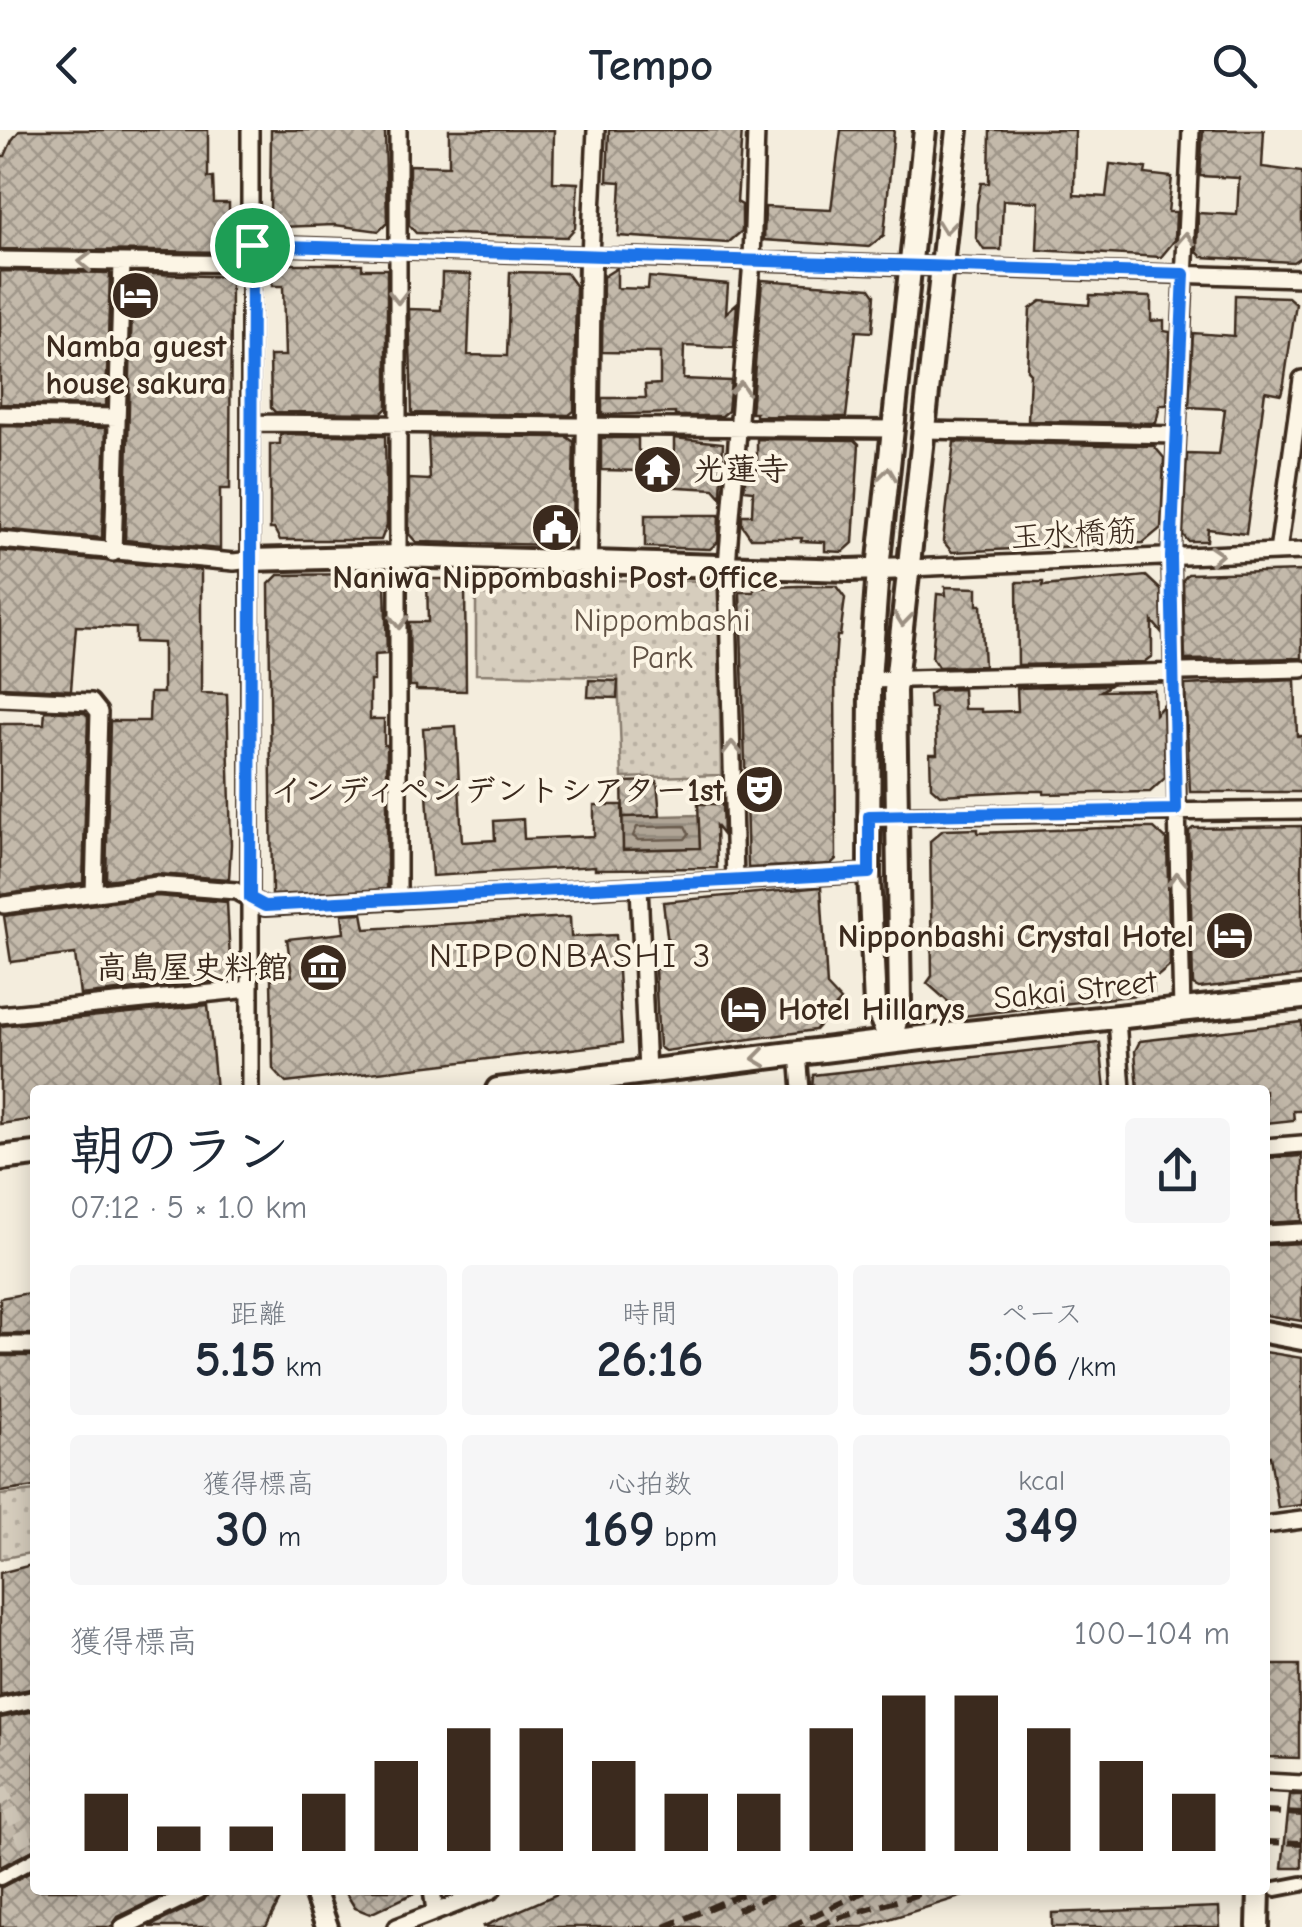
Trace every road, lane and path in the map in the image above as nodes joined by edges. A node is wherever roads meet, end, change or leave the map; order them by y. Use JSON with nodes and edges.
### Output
{"nodes":[{"id":1,"x":250,"y":130,"type":"edge"},
{"id":2,"x":398,"y":130,"type":"edge"},
{"id":3,"x":596,"y":130,"type":"edge"},
{"id":4,"x":756,"y":130,"type":"edge"},
{"id":5,"x":925,"y":130,"type":"edge"},
{"id":6,"x":957,"y":130,"type":"edge"},
{"id":7,"x":1190,"y":130,"type":"edge"},
{"id":8,"x":252,"y":245,"type":"junction"},
{"id":9,"x":398,"y":249,"type":"junction"},
{"id":10,"x":590,"y":256,"type":"junction"},
{"id":11,"x":0,"y":260,"type":"edge"},
{"id":12,"x":752,"y":261,"type":"junction"},
{"id":13,"x":122,"y":263,"type":"junction"},
{"id":14,"x":252,"y":264,"type":"junction"},
{"id":15,"x":912,"y":267,"type":"junction"},
{"id":16,"x":942,"y":269,"type":"junction"},
{"id":17,"x":1184,"y":274,"type":"junction"},
{"id":18,"x":1302,"y":278,"type":"edge"},
{"id":19,"x":1302,"y":379,"type":"edge"},
{"id":20,"x":0,"y":416,"type":"edge"},
{"id":21,"x":117,"y":417,"type":"junction"},
{"id":22,"x":253,"y":423,"type":"junction"},
{"id":23,"x":398,"y":423,"type":"junction"},
{"id":24,"x":588,"y":427,"type":"junction"},
{"id":25,"x":736,"y":429,"type":"junction"},
{"id":26,"x":893,"y":429,"type":"junction"},
{"id":27,"x":924,"y":430,"type":"junction"},
{"id":28,"x":1177,"y":435,"type":"junction"},
{"id":29,"x":0,"y":540,"type":"edge"},
{"id":30,"x":1302,"y":551,"type":"edge"},
{"id":31,"x":113,"y":552,"type":"junction"},
{"id":32,"x":1278,"y":552,"type":"junction"},
{"id":33,"x":399,"y":556,"type":"junction"},
{"id":34,"x":1171,"y":557,"type":"junction"},
{"id":35,"x":250,"y":560,"type":"junction"},
{"id":36,"x":586,"y":562,"type":"junction"},
{"id":37,"x":728,"y":565,"type":"junction"},
{"id":38,"x":908,"y":568,"type":"junction"},
{"id":39,"x":878,"y":569,"type":"junction"},
{"id":40,"x":1302,"y":669,"type":"edge"},
{"id":41,"x":1172,"y":671,"type":"junction"},
{"id":42,"x":896,"y":678,"type":"junction"},
{"id":43,"x":870,"y":680,"type":"junction"},
{"id":44,"x":0,"y":698,"type":"edge"},
{"id":45,"x":1176,"y":810,"type":"junction"},
{"id":46,"x":1302,"y":810,"type":"edge"},
{"id":47,"x":896,"y":814,"type":"junction"},
{"id":48,"x":869,"y":816,"type":"junction"},
{"id":49,"x":869,"y":873,"type":"junction"},
{"id":50,"x":735,"y":880,"type":"junction"},
{"id":51,"x":639,"y":886,"type":"junction"},
{"id":52,"x":94,"y":894,"type":"junction"},
{"id":53,"x":250,"y":898,"type":"junction"},
{"id":54,"x":398,"y":902,"type":"junction"},
{"id":55,"x":4,"y":905,"type":"dead end"},
{"id":56,"x":250,"y":989,"type":"junction"},
{"id":57,"x":1302,"y":997,"type":"edge"},
{"id":58,"x":1182,"y":1011,"type":"junction"},
{"id":59,"x":0,"y":1016,"type":"edge"},
{"id":60,"x":1117,"y":1019,"type":"junction"},
{"id":61,"x":891,"y":1042,"type":"junction"},
{"id":62,"x":798,"y":1053,"type":"junction"},
{"id":63,"x":647,"y":1072,"type":"junction"},
{"id":64,"x":250,"y":1085,"type":"edge"},
{"id":65,"x":543,"y":1085,"type":"edge"},
{"id":66,"x":801,"y":1085,"type":"edge"},
{"id":67,"x":1122,"y":1085,"type":"edge"},
{"id":68,"x":1302,"y":1144,"type":"edge"},
{"id":69,"x":1270,"y":1147,"type":"edge"},
{"id":70,"x":30,"y":1155,"type":"edge"},
{"id":71,"x":0,"y":1158,"type":"edge"},
{"id":72,"x":1302,"y":1232,"type":"edge"},
{"id":73,"x":1270,"y":1234,"type":"edge"},
{"id":74,"x":1270,"y":1333,"type":"edge"},
{"id":75,"x":1302,"y":1339,"type":"edge"},
{"id":76,"x":30,"y":1345,"type":"edge"},
{"id":77,"x":0,"y":1346,"type":"edge"},
{"id":78,"x":1302,"y":1520,"type":"edge"},
{"id":79,"x":1270,"y":1523,"type":"edge"},
{"id":80,"x":30,"y":1700,"type":"edge"},
{"id":81,"x":0,"y":1708,"type":"edge"},
{"id":82,"x":1270,"y":1782,"type":"edge"},
{"id":83,"x":1302,"y":1784,"type":"edge"},
{"id":84,"x":30,"y":1862,"type":"edge"},
{"id":85,"x":0,"y":1878,"type":"edge"},
{"id":86,"x":1302,"y":1884,"type":"edge"},
{"id":87,"x":1270,"y":1889,"type":"edge"},
{"id":88,"x":188,"y":1895,"type":"edge"},
{"id":89,"x":316,"y":1895,"type":"edge"},
{"id":90,"x":433,"y":1895,"type":"edge"},
{"id":91,"x":478,"y":1895,"type":"edge"},
{"id":92,"x":1266,"y":1895,"type":"edge"},
{"id":93,"x":435,"y":1911,"type":"junction"},
{"id":94,"x":123,"y":1927,"type":"edge"},
{"id":95,"x":327,"y":1927,"type":"edge"},
{"id":96,"x":396,"y":1927,"type":"edge"},
{"id":97,"x":1258,"y":1927,"type":"edge"}],
"edges":[{"from":1,"to":8,"type":"street"},
{"from":2,"to":9,"type":"street"},
{"from":3,"to":10,"type":"street"},
{"from":4,"to":12,"type":"street"},
{"from":5,"to":15,"type":"street"},
{"from":6,"to":16,"type":"street","one_way":true},
{"from":17,"to":7,"type":"street","one_way":true},
{"from":8,"to":9,"type":"street"},
{"from":8,"to":14,"type":"street"},
{"from":9,"to":10,"type":"street"},
{"from":9,"to":23,"type":"street","one_way":true},
{"from":10,"to":12,"type":"street"},
{"from":10,"to":24,"type":"street"},
{"from":13,"to":11,"type":"street","one_way":true},
{"from":12,"to":15,"type":"street"},
{"from":25,"to":12,"type":"street","one_way":true},
{"from":13,"to":14,"type":"street"},
{"from":13,"to":21,"type":"street"},
{"from":14,"to":22,"type":"street"},
{"from":15,"to":16,"type":"street"},
{"from":15,"to":26,"type":"street"},
{"from":16,"to":17,"type":"street"},
{"from":16,"to":27,"type":"street"},
{"from":17,"to":18,"type":"street"},
{"from":17,"to":28,"type":"street"},
{"from":19,"to":32,"type":"street"},
{"from":20,"to":21,"type":"street"},
{"from":21,"to":31,"type":"street"},
{"from":22,"to":23,"type":"street"},
{"from":22,"to":35,"type":"street"},
{"from":23,"to":24,"type":"street"},
{"from":23,"to":33,"type":"street"},
{"from":24,"to":25,"type":"street"},
{"from":24,"to":36,"type":"street"},
{"from":25,"to":26,"type":"street"},
{"from":25,"to":37,"type":"street"},
{"from":39,"to":26,"type":"street","one_way":true},
{"from":27,"to":28,"type":"street"},
{"from":27,"to":38,"type":"street"},
{"from":28,"to":34,"type":"street"},
{"from":29,"to":31,"type":"street"},
{"from":30,"to":32,"type":"street","name":"玉水橋筋"},
{"from":31,"to":35,"type":"street"},
{"from":34,"to":32,"type":"street","name":"玉水橋筋","one_way":true},
{"from":33,"to":35,"type":"street"},
{"from":33,"to":36,"type":"street"},
{"from":33,"to":54,"type":"street","one_way":true},
{"from":34,"to":38,"type":"street","name":"玉水橋筋"},
{"from":34,"to":41,"type":"street"},
{"from":35,"to":53,"type":"street"},
{"from":36,"to":37,"type":"street"},
{"from":37,"to":39,"type":"street"},
{"from":50,"to":37,"type":"street","one_way":true},
{"from":38,"to":39,"type":"street"},
{"from":38,"to":42,"type":"street","one_way":true},
{"from":39,"to":43,"type":"street"},
{"from":40,"to":41,"type":"street"},
{"from":41,"to":42,"type":"street"},
{"from":41,"to":45,"type":"street"},
{"from":42,"to":43,"type":"street"},
{"from":42,"to":47,"type":"street"},
{"from":43,"to":48,"type":"street"},
{"from":44,"to":52,"type":"street"},
{"from":45,"to":46,"type":"street"},
{"from":45,"to":47,"type":"street"},
{"from":58,"to":45,"type":"street","one_way":true},
{"from":47,"to":48,"type":"street"},
{"from":47,"to":61,"type":"street"},
{"from":48,"to":49,"type":"street"},
{"from":49,"to":50,"type":"street"},
{"from":49,"to":61,"type":"street"},
{"from":50,"to":51,"type":"street"},
{"from":51,"to":54,"type":"street"},
{"from":51,"to":63,"type":"street"},
{"from":52,"to":53,"type":"street"},
{"from":52,"to":55,"type":"street"},
{"from":53,"to":54,"type":"street"},
{"from":53,"to":56,"type":"street"},
{"from":56,"to":59,"type":"street"},
{"from":56,"to":64,"type":"street"},
{"from":57,"to":58,"type":"main road","name":"Sakai Street"},
{"from":58,"to":60,"type":"main road","name":"Sakai Street"},
{"from":60,"to":61,"type":"main road","name":"Sakai Street"},
{"from":60,"to":67,"type":"street"},
{"from":61,"to":62,"type":"main road","name":"Sakai Street"},
{"from":62,"to":63,"type":"main road","name":"Sakai Street","one_way":true},
{"from":62,"to":66,"type":"street"},
{"from":63,"to":65,"type":"main road","name":"Sakai Street"},
{"from":68,"to":69,"type":"street"},
{"from":70,"to":71,"type":"main road"},
{"from":72,"to":73,"type":"street"},
{"from":74,"to":75,"type":"street"},
{"from":76,"to":77,"type":"street"},
{"from":78,"to":79,"type":"street"},
{"from":80,"to":81,"type":"street"},
{"from":82,"to":83,"type":"street"},
{"from":84,"to":85,"type":"street"},
{"from":86,"to":87,"type":"street"},
{"from":88,"to":94,"type":"street"},
{"from":89,"to":95,"type":"street"},
{"from":90,"to":93,"type":"street"},
{"from":91,"to":93,"type":"street"},
{"from":92,"to":97,"type":"street"},
{"from":93,"to":96,"type":"street"}]}
